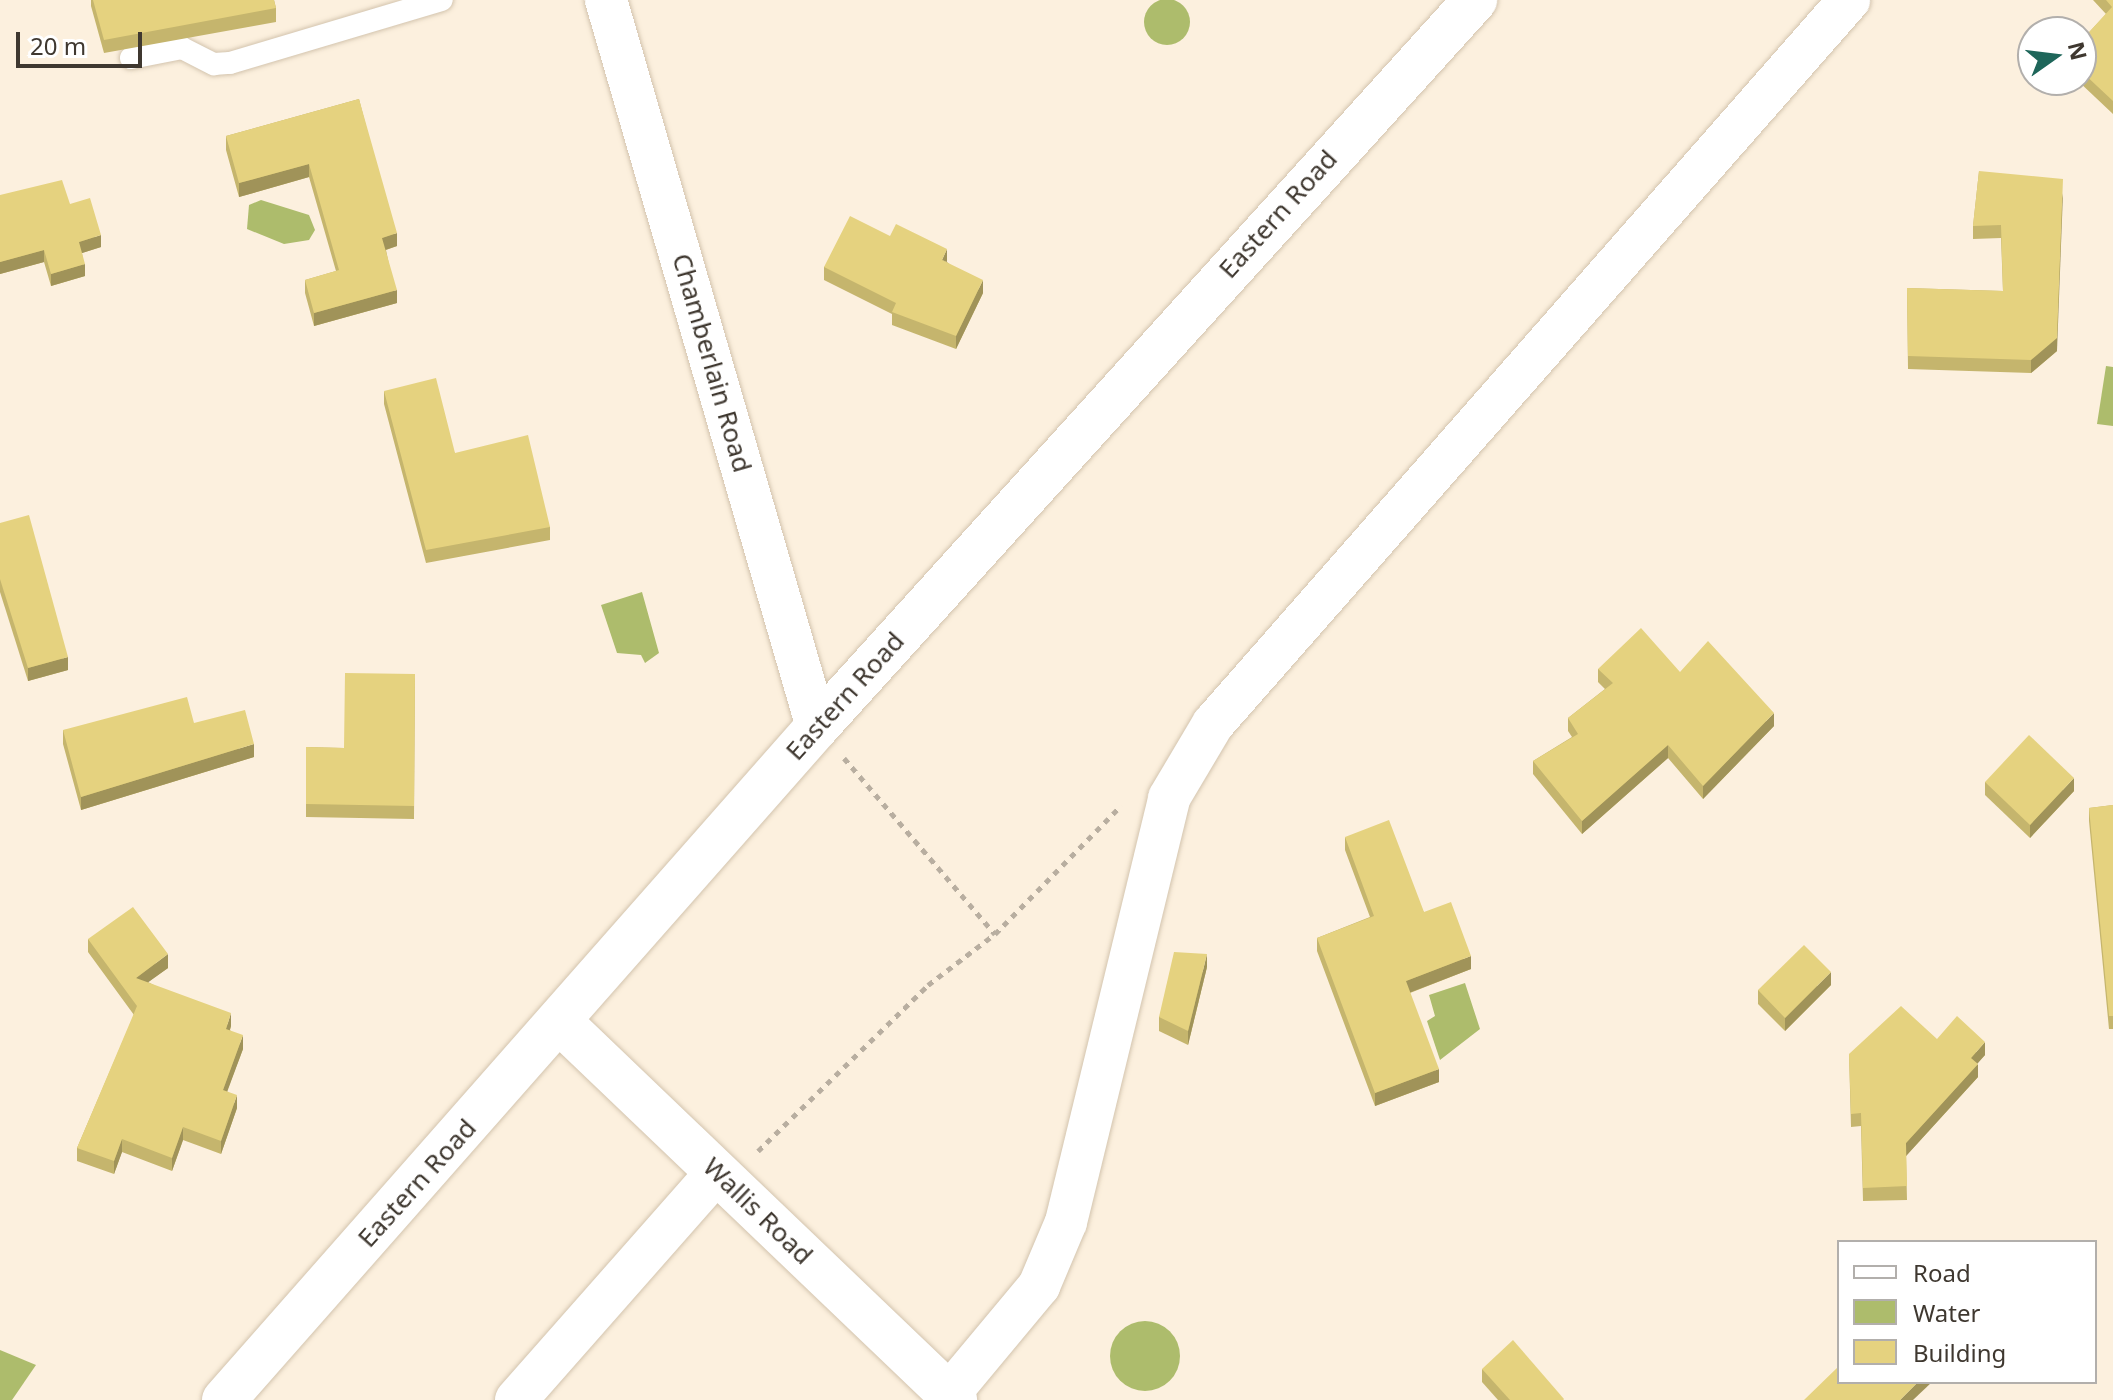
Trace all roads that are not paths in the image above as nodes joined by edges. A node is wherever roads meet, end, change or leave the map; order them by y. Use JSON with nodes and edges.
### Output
{"nodes":[{"id":1,"x":442,"y":0,"type":"edge"},
{"id":2,"x":606,"y":0,"type":"edge"},
{"id":3,"x":1475,"y":0,"type":"edge"},
{"id":4,"x":1849,"y":0,"type":"edge"},
{"id":5,"x":131,"y":58,"type":"edge"},
{"id":6,"x":817,"y":727,"type":"junction"},
{"id":7,"x":560,"y":1022,"type":"junction"},
{"id":8,"x":717,"y":1172,"type":"junction"},
{"id":9,"x":952,"y":1397,"type":"edge"},
{"id":10,"x":224,"y":1400,"type":"edge"},
{"id":11,"x":516,"y":1400,"type":"edge"}],
"edges":[{"from":1,"to":5,"type":"lane"},
{"from":2,"to":6,"type":"street","name":"Chamberlain Road"},
{"from":3,"to":6,"type":"main road","name":"Eastern Road"},
{"from":4,"to":9,"type":"street"},
{"from":6,"to":7,"type":"main road","name":"Eastern Road"},
{"from":7,"to":8,"type":"main road","name":"Wallis Road"},
{"from":7,"to":10,"type":"main road","name":"Eastern Road"},
{"from":8,"to":9,"type":"main road","name":"Wallis Road"},
{"from":8,"to":11,"type":"street"}]}
